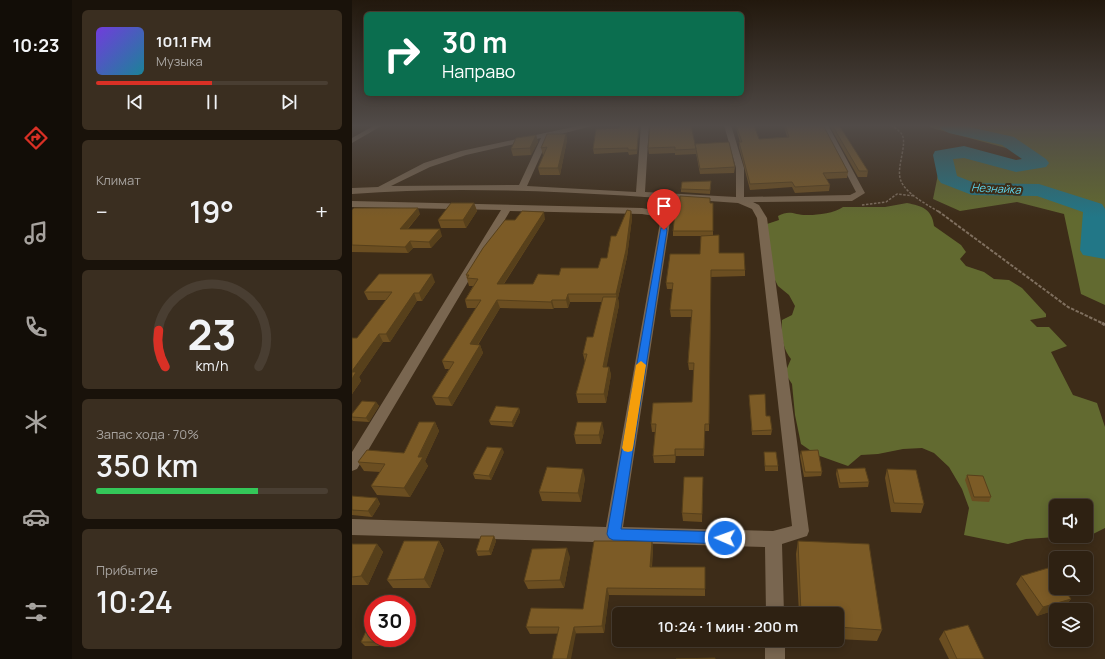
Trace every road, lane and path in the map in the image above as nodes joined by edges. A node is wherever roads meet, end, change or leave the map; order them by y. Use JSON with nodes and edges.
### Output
{"nodes":[{"id":1,"x":455,"y":156,"type":"edge"},
{"id":2,"x":537,"y":156,"type":"edge"},
{"id":3,"x":643,"y":156,"type":"edge"},
{"id":4,"x":736,"y":156,"type":"edge"},
{"id":5,"x":841,"y":156,"type":"edge"},
{"id":6,"x":901,"y":156,"type":"edge"},
{"id":7,"x":522,"y":188,"type":"junction"},
{"id":8,"x":379,"y":189,"type":"junction"},
{"id":9,"x":352,"y":191,"type":"edge"},
{"id":10,"x":640,"y":195,"type":"junction"},
{"id":11,"x":740,"y":200,"type":"junction"},
{"id":12,"x":352,"y":204,"type":"edge"},
{"id":13,"x":506,"y":209,"type":"junction"},
{"id":14,"x":1105,"y":326,"type":"edge"},
{"id":15,"x":352,"y":465,"type":"edge"},
{"id":16,"x":352,"y":527,"type":"edge"},
{"id":17,"x":613,"y":534,"type":"junction"},
{"id":18,"x":773,"y":539,"type":"junction"},
{"id":19,"x":775,"y":607,"type":"edge"},
{"id":20,"x":775,"y":647,"type":"edge"},
{"id":21,"x":776,"y":659,"type":"edge"}],
"edges":[{"from":1,"to":8,"type":"street"},
{"from":2,"to":7,"type":"street"},
{"from":3,"to":10,"type":"street"},
{"from":4,"to":11,"type":"street"},
{"from":5,"to":11,"type":"street"},
{"from":6,"to":14,"type":"path"},
{"from":7,"to":8,"type":"street"},
{"from":7,"to":10,"type":"street"},
{"from":8,"to":9,"type":"street"},
{"from":10,"to":11,"type":"street"},
{"from":11,"to":18,"type":"street"},
{"from":12,"to":13,"type":"street"},
{"from":13,"to":15,"type":"street"},
{"from":13,"to":17,"type":"street"},
{"from":16,"to":17,"type":"street"},
{"from":17,"to":18,"type":"street"},
{"from":18,"to":19,"type":"street"},
{"from":20,"to":21,"type":"street"}]}
